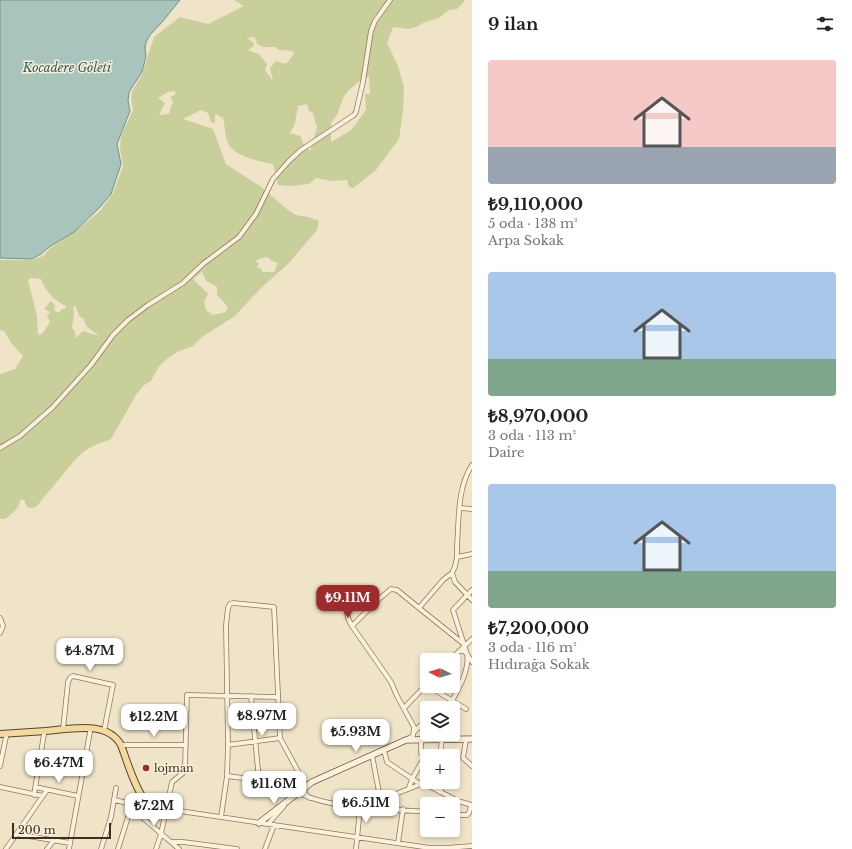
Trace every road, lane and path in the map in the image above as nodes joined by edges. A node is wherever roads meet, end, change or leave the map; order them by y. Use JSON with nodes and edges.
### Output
{"nodes":[{"id":1,"x":390,"y":0,"type":"edge"},
{"id":2,"x":0,"y":448,"type":"edge"},
{"id":3,"x":472,"y":465,"type":"edge"},
{"id":4,"x":460,"y":508,"type":"junction"},
{"id":5,"x":472,"y":508,"type":"edge"},
{"id":6,"x":472,"y":554,"type":"edge"},
{"id":7,"x":457,"y":557,"type":"junction"},
{"id":8,"x":452,"y":573,"type":"junction"},
{"id":9,"x":472,"y":590,"type":"edge"},
{"id":10,"x":467,"y":595,"type":"junction"},
{"id":11,"x":348,"y":596,"type":"dead end"},
{"id":12,"x":472,"y":600,"type":"edge"},
{"id":13,"x":419,"y":608,"type":"junction"},
{"id":14,"x":0,"y":618,"type":"edge"},
{"id":15,"x":1,"y":626,"type":"edge"},
{"id":16,"x":352,"y":626,"type":"junction"},
{"id":17,"x":0,"y":633,"type":"edge"},
{"id":18,"x":472,"y":639,"type":"edge"},
{"id":19,"x":465,"y":646,"type":"junction"},
{"id":20,"x":460,"y":651,"type":"joint"},
{"id":21,"x":467,"y":654,"type":"junction"},
{"id":22,"x":472,"y":662,"type":"edge"},
{"id":23,"x":460,"y":685,"type":"edge"},
{"id":24,"x":420,"y":692,"type":"edge"},
{"id":25,"x":440,"y":693,"type":"edge"},
{"id":26,"x":456,"y":693,"type":"edge"},
{"id":27,"x":227,"y":695,"type":"junction"},
{"id":28,"x":251,"y":696,"type":"junction"},
{"id":29,"x":277,"y":697,"type":"junction"},
{"id":30,"x":452,"y":701,"type":"joint"},
{"id":31,"x":460,"y":706,"type":"edge"},
{"id":32,"x":404,"y":708,"type":"junction"},
{"id":33,"x":466,"y":709,"type":"dead end"},
{"id":34,"x":63,"y":729,"type":"junction"},
{"id":35,"x":420,"y":730,"type":"edge"},
{"id":36,"x":104,"y":731,"type":"junction"},
{"id":37,"x":90,"y":732,"type":"junction"},
{"id":38,"x":44,"y":734,"type":"junction"},
{"id":39,"x":2,"y":736,"type":"edge"},
{"id":40,"x":416,"y":737,"type":"junction"},
{"id":41,"x":420,"y":737,"type":"edge"},
{"id":42,"x":280,"y":738,"type":"junction"},
{"id":43,"x":469,"y":740,"type":"edge"},
{"id":44,"x":255,"y":742,"type":"junction"},
{"id":45,"x":121,"y":745,"type":"junction"},
{"id":46,"x":228,"y":745,"type":"junction"},
{"id":47,"x":186,"y":746,"type":"junction"},
{"id":48,"x":384,"y":750,"type":"junction"},
{"id":49,"x":420,"y":750,"type":"edge"},
{"id":50,"x":372,"y":755,"type":"junction"},
{"id":51,"x":0,"y":766,"type":"edge"},
{"id":52,"x":420,"y":766,"type":"edge"},
{"id":53,"x":472,"y":766,"type":"edge"},
{"id":54,"x":226,"y":776,"type":"junction"},
{"id":55,"x":412,"y":779,"type":"junction"},
{"id":56,"x":420,"y":783,"type":"edge"},
{"id":57,"x":420,"y":785,"type":"edge"},
{"id":58,"x":306,"y":786,"type":"junction"},
{"id":59,"x":0,"y":787,"type":"edge"},
{"id":60,"x":35,"y":787,"type":"junction"},
{"id":61,"x":116,"y":788,"type":"dead end"},
{"id":62,"x":409,"y":788,"type":"junction"},
{"id":63,"x":433,"y":789,"type":"edge"},
{"id":64,"x":441,"y":789,"type":"edge"},
{"id":65,"x":47,"y":790,"type":"junction"},
{"id":66,"x":440,"y":792,"type":"junction"},
{"id":67,"x":298,"y":793,"type":"junction"},
{"id":68,"x":34,"y":795,"type":"junction"},
{"id":69,"x":42,"y":796,"type":"junction"},
{"id":70,"x":78,"y":796,"type":"junction"},
{"id":71,"x":292,"y":797,"type":"junction"},
{"id":72,"x":310,"y":798,"type":"junction"},
{"id":73,"x":381,"y":799,"type":"junction"},
{"id":74,"x":115,"y":800,"type":"junction"},
{"id":75,"x":136,"y":803,"type":"junction"},
{"id":76,"x":472,"y":805,"type":"edge"},
{"id":77,"x":154,"y":807,"type":"junction"},
{"id":78,"x":360,"y":808,"type":"junction"},
{"id":79,"x":382,"y":808,"type":"junction"},
{"id":80,"x":166,"y":809,"type":"junction"},
{"id":81,"x":403,"y":809,"type":"junction"},
{"id":82,"x":141,"y":810,"type":"junction"},
{"id":83,"x":420,"y":811,"type":"edge"},
{"id":84,"x":460,"y":816,"type":"edge"},
{"id":85,"x":221,"y":817,"type":"junction"},
{"id":86,"x":259,"y":823,"type":"junction"},
{"id":87,"x":268,"y":824,"type":"junction"},
{"id":88,"x":274,"y":825,"type":"junction"},
{"id":89,"x":16,"y":834,"type":"junction"},
{"id":90,"x":161,"y":834,"type":"junction"},
{"id":91,"x":356,"y":838,"type":"junction"},
{"id":92,"x":54,"y":840,"type":"junction"},
{"id":93,"x":171,"y":842,"type":"junction"},
{"id":94,"x":10,"y":843,"type":"junction"},
{"id":95,"x":70,"y":843,"type":"junction"},
{"id":96,"x":398,"y":843,"type":"junction"},
{"id":97,"x":472,"y":846,"type":"edge"},
{"id":98,"x":218,"y":848,"type":"edge"},
{"id":99,"x":6,"y":849,"type":"edge"},
{"id":100,"x":14,"y":849,"type":"edge"},
{"id":101,"x":47,"y":849,"type":"edge"},
{"id":102,"x":69,"y":849,"type":"edge"},
{"id":103,"x":101,"y":849,"type":"edge"},
{"id":104,"x":118,"y":849,"type":"edge"},
{"id":105,"x":156,"y":849,"type":"edge"},
{"id":106,"x":179,"y":849,"type":"edge"},
{"id":107,"x":237,"y":849,"type":"edge"},
{"id":108,"x":265,"y":849,"type":"edge"},
{"id":109,"x":356,"y":849,"type":"edge"},
{"id":110,"x":446,"y":849,"type":"edge"}],
"edges":[{"from":1,"to":2,"type":"street"},
{"from":3,"to":4,"type":"street"},
{"from":4,"to":5,"type":"street"},
{"from":4,"to":7,"type":"street"},
{"from":6,"to":7,"type":"street"},
{"from":7,"to":8,"type":"street"},
{"from":8,"to":10,"type":"street"},
{"from":8,"to":13,"type":"street"},
{"from":9,"to":10,"type":"street"},
{"from":10,"to":12,"type":"street"},
{"from":10,"to":19,"type":"street"},
{"from":11,"to":16,"type":"street"},
{"from":13,"to":16,"type":"street"},
{"from":13,"to":19,"type":"street"},
{"from":14,"to":15,"type":"street"},
{"from":15,"to":17,"type":"street"},
{"from":16,"to":32,"type":"street"},
{"from":18,"to":19,"type":"street"},
{"from":19,"to":20,"type":"street"},
{"from":19,"to":21,"type":"street"},
{"from":20,"to":21,"type":"street"},
{"from":21,"to":22,"type":"street"},
{"from":21,"to":23,"type":"street"},
{"from":24,"to":32,"type":"street"},
{"from":25,"to":30,"type":"street"},
{"from":26,"to":30,"type":"street"},
{"from":27,"to":28,"type":"street"},
{"from":27,"to":29,"type":"street"},
{"from":27,"to":46,"type":"street"},
{"from":27,"to":47,"type":"street"},
{"from":28,"to":29,"type":"street"},
{"from":28,"to":44,"type":"street"},
{"from":29,"to":42,"type":"street"},
{"from":31,"to":33,"type":"street"},
{"from":32,"to":40,"type":"street"},
{"from":34,"to":36,"type":"main road"},
{"from":34,"to":36,"type":"street"},
{"from":34,"to":39,"type":"main road"},
{"from":35,"to":40,"type":"street"},
{"from":36,"to":45,"type":"main road"},
{"from":37,"to":38,"type":"main road"},
{"from":37,"to":70,"type":"street"},
{"from":37,"to":75,"type":"main road"},
{"from":38,"to":39,"type":"main road"},
{"from":38,"to":60,"type":"street"},
{"from":39,"to":51,"type":"street"},
{"from":40,"to":41,"type":"main road"},
{"from":40,"to":48,"type":"main road"},
{"from":40,"to":49,"type":"street"},
{"from":42,"to":44,"type":"street"},
{"from":42,"to":58,"type":"street"},
{"from":43,"to":53,"type":"street"},
{"from":44,"to":46,"type":"street"},
{"from":44,"to":54,"type":"street"},
{"from":45,"to":47,"type":"street"},
{"from":45,"to":80,"type":"main road"},
{"from":46,"to":54,"type":"street"},
{"from":47,"to":80,"type":"street"},
{"from":48,"to":50,"type":"main road"},
{"from":48,"to":55,"type":"street"},
{"from":50,"to":58,"type":"main road"},
{"from":50,"to":73,"type":"street"},
{"from":52,"to":55,"type":"street"},
{"from":54,"to":85,"type":"street"},
{"from":55,"to":56,"type":"street"},
{"from":55,"to":62,"type":"street"},
{"from":57,"to":62,"type":"street"},
{"from":58,"to":67,"type":"main road"},
{"from":58,"to":72,"type":"street"},
{"from":59,"to":68,"type":"street"},
{"from":60,"to":65,"type":"street"},
{"from":60,"to":68,"type":"street"},
{"from":61,"to":74,"type":"street"},
{"from":62,"to":73,"type":"street"},
{"from":63,"to":66,"type":"street"},
{"from":64,"to":66,"type":"street"},
{"from":65,"to":69,"type":"street"},
{"from":65,"to":70,"type":"street"},
{"from":66,"to":76,"type":"street"},
{"from":67,"to":71,"type":"main road"},
{"from":67,"to":72,"type":"street"},
{"from":68,"to":69,"type":"street"},
{"from":69,"to":89,"type":"street"},
{"from":70,"to":95,"type":"street"},
{"from":71,"to":86,"type":"main road"},
{"from":71,"to":87,"type":"street"},
{"from":72,"to":78,"type":"street"},
{"from":73,"to":78,"type":"street"},
{"from":73,"to":79,"type":"street"},
{"from":74,"to":75,"type":"street"},
{"from":74,"to":103,"type":"street"},
{"from":75,"to":77,"type":"main road"},
{"from":75,"to":82,"type":"street"},
{"from":75,"to":82,"type":"street"},
{"from":75,"to":104,"type":"street"},
{"from":76,"to":84,"type":"street"},
{"from":77,"to":80,"type":"main road"},
{"from":77,"to":82,"type":"street"},
{"from":78,"to":79,"type":"street"},
{"from":78,"to":91,"type":"street"},
{"from":79,"to":81,"type":"street"},
{"from":80,"to":85,"type":"street"},
{"from":80,"to":90,"type":"street"},
{"from":81,"to":83,"type":"street"},
{"from":81,"to":96,"type":"street"},
{"from":82,"to":90,"type":"street"},
{"from":85,"to":86,"type":"street"},
{"from":86,"to":87,"type":"street"},
{"from":87,"to":88,"type":"street"},
{"from":88,"to":91,"type":"street"},
{"from":88,"to":108,"type":"street"},
{"from":89,"to":92,"type":"street"},
{"from":89,"to":94,"type":"street"},
{"from":90,"to":93,"type":"street"},
{"from":90,"to":105,"type":"street"},
{"from":91,"to":96,"type":"street"},
{"from":91,"to":109,"type":"street"},
{"from":92,"to":95,"type":"street"},
{"from":92,"to":101,"type":"street"},
{"from":93,"to":98,"type":"street"},
{"from":93,"to":106,"type":"street"},
{"from":94,"to":99,"type":"street"},
{"from":94,"to":100,"type":"street"},
{"from":95,"to":102,"type":"street"},
{"from":96,"to":110,"type":"street"},
{"from":97,"to":110,"type":"street"},
{"from":98,"to":107,"type":"street"}]}
